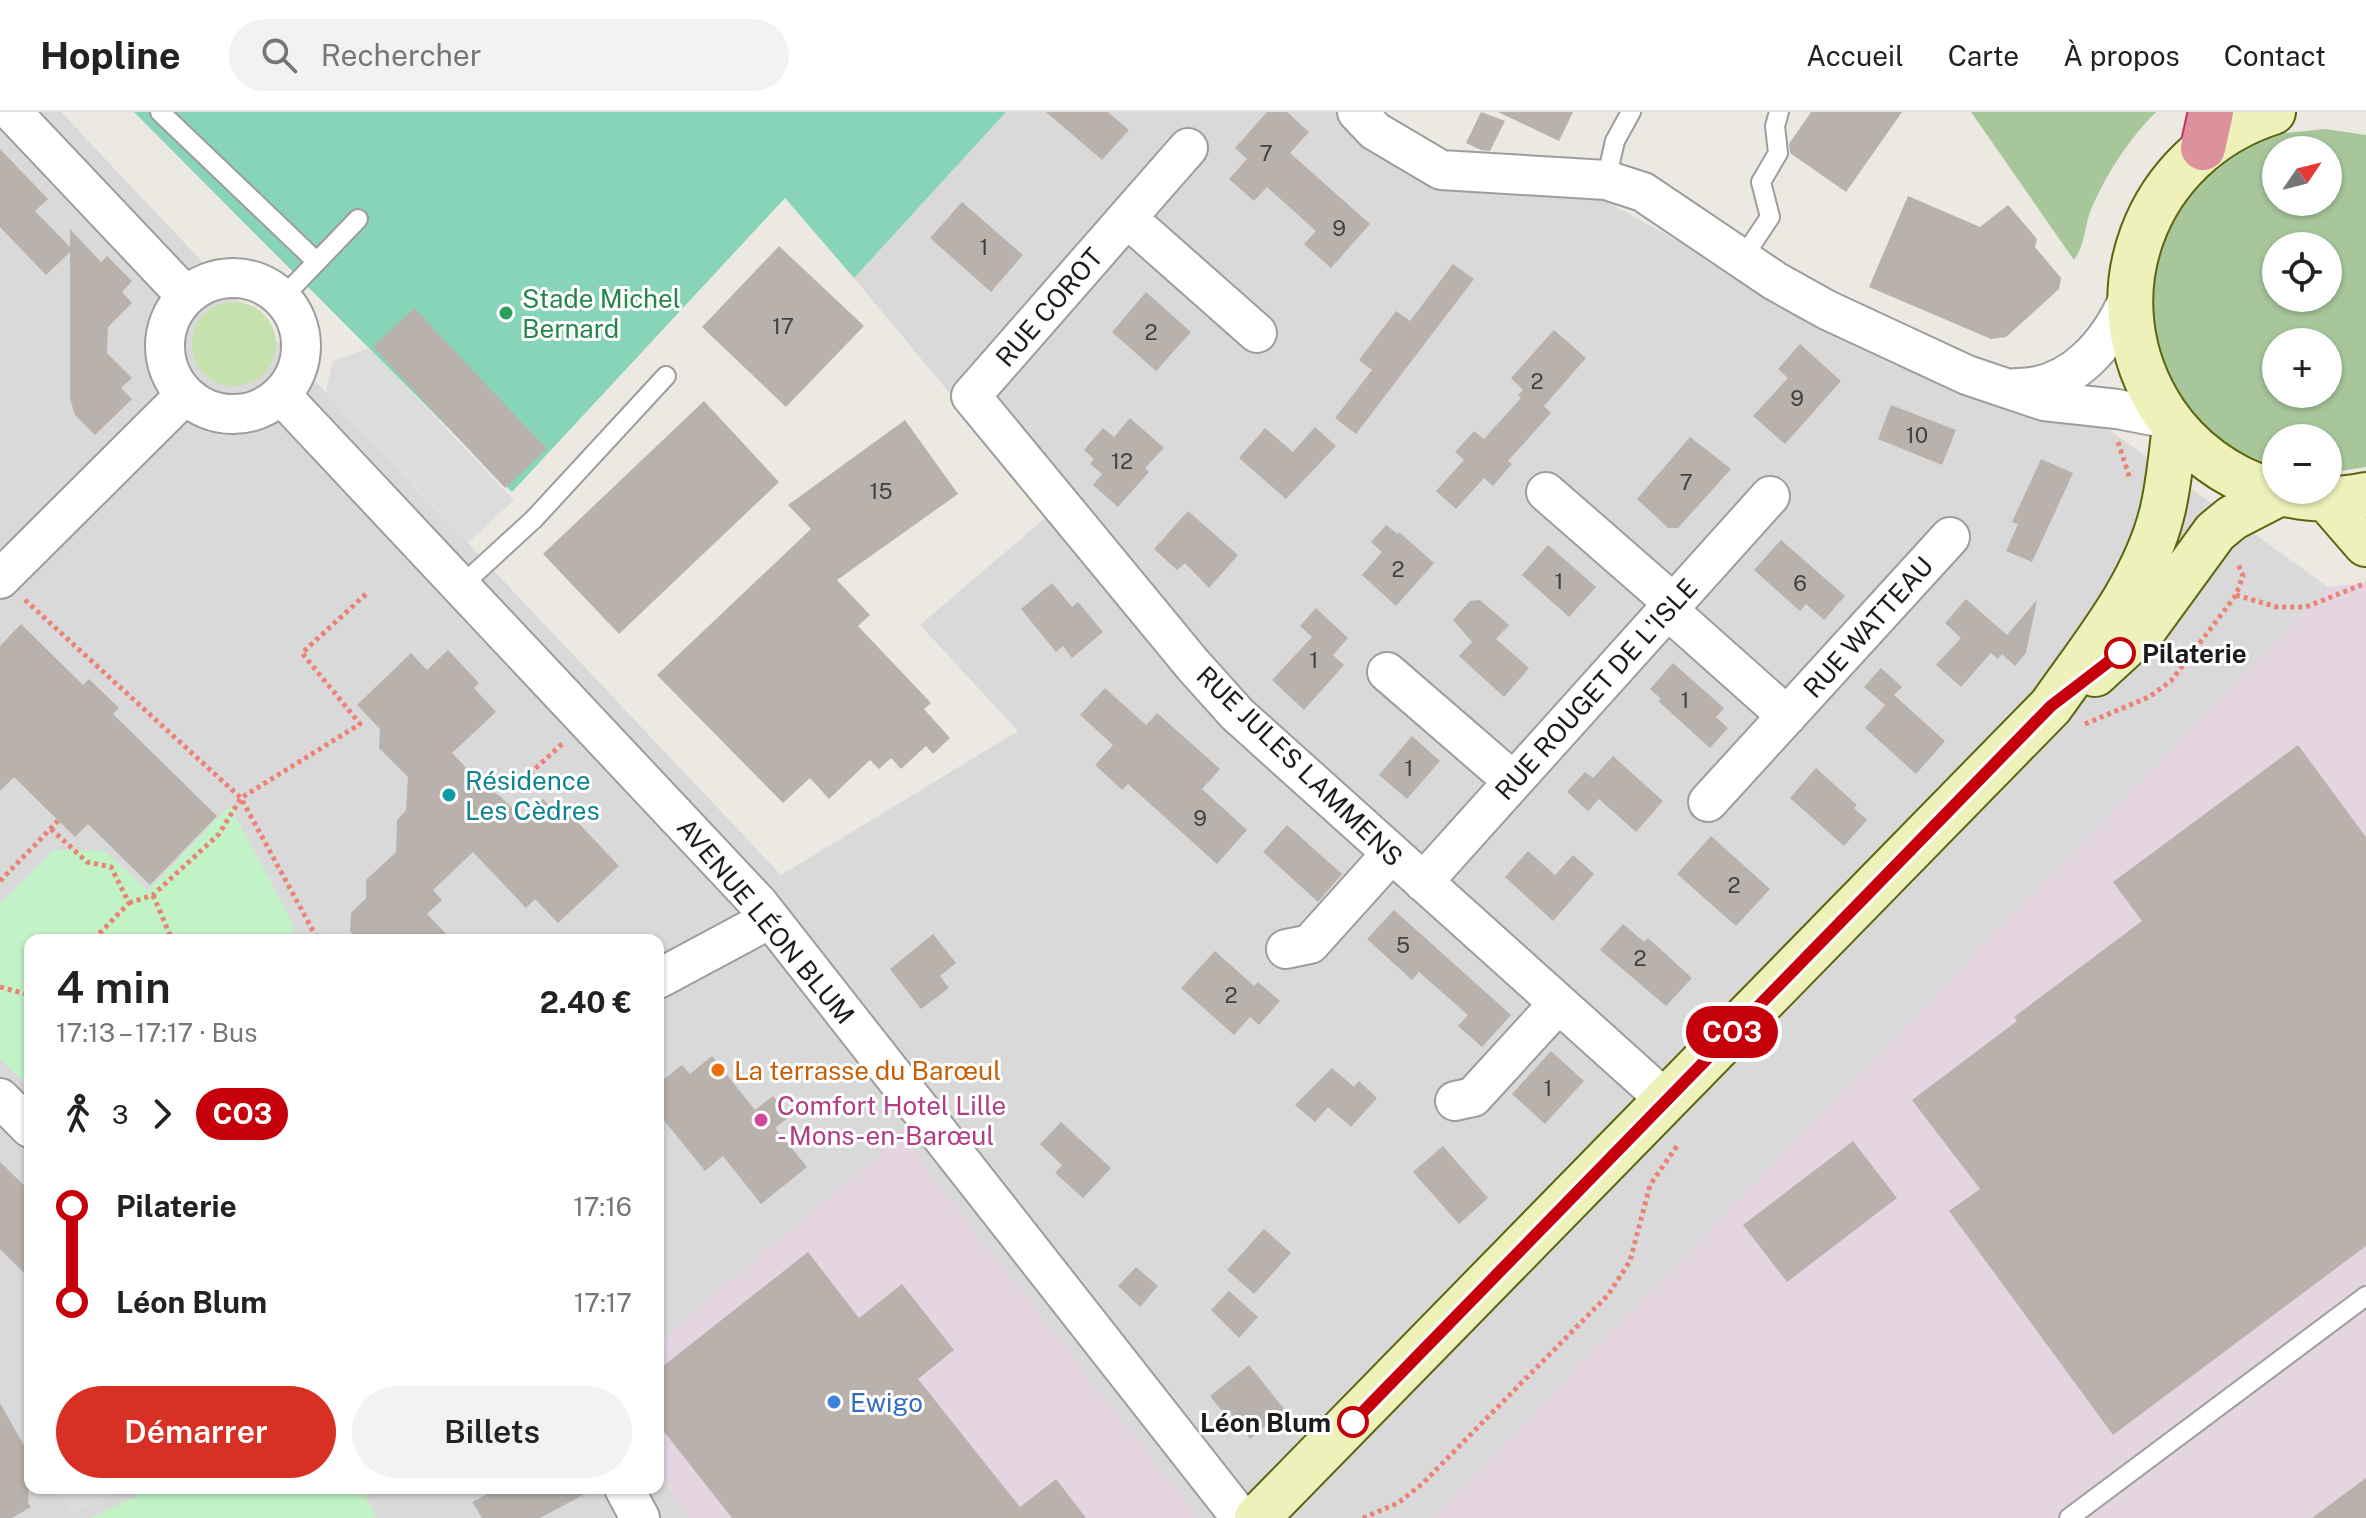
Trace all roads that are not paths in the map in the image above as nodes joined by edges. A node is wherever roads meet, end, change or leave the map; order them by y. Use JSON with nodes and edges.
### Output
{"nodes":[{"id":1,"x":12,"y":112,"type":"edge"},
{"id":2,"x":160,"y":112,"type":"edge"},
{"id":3,"x":1357,"y":112,"type":"edge"},
{"id":4,"x":1631,"y":112,"type":"edge"},
{"id":5,"x":1779,"y":112,"type":"edge"},
{"id":6,"x":2273,"y":112,"type":"edge"},
{"id":7,"x":2207,"y":130,"type":"edge"},
{"id":8,"x":1188,"y":148,"type":"dead end"},
{"id":9,"x":1606,"y":180,"type":"junction"},
{"id":10,"x":1127,"y":218,"type":"junction"},
{"id":11,"x":358,"y":219,"type":"dead end"},
{"id":12,"x":1742,"y":259,"type":"junction"},
{"id":13,"x":317,"y":262,"type":"junction"},
{"id":14,"x":2130,"y":295,"type":"junction"},
{"id":15,"x":186,"y":296,"type":"junction"},
{"id":16,"x":282,"y":298,"type":"junction"},
{"id":17,"x":1257,"y":333,"type":"dead end"},
{"id":18,"x":666,"y":376,"type":"dead end"},
{"id":19,"x":2006,"y":388,"type":"junction"},
{"id":20,"x":185,"y":395,"type":"junction"},
{"id":21,"x":281,"y":395,"type":"junction"},
{"id":22,"x":971,"y":396,"type":"joint"},
{"id":23,"x":2172,"y":423,"type":"junction"},
{"id":24,"x":2262,"y":487,"type":"edge"},
{"id":25,"x":1546,"y":492,"type":"dead end"},
{"id":26,"x":1770,"y":496,"type":"dead end"},
{"id":27,"x":2347,"y":497,"type":"edge"},
{"id":28,"x":2262,"y":503,"type":"edge"},
{"id":29,"x":1950,"y":537,"type":"dead end"},
{"id":30,"x":2366,"y":544,"type":"edge"},
{"id":31,"x":1,"y":579,"type":"edge"},
{"id":32,"x":461,"y":586,"type":"junction"},
{"id":33,"x":1671,"y":607,"type":"junction"},
{"id":34,"x":1387,"y":672,"type":"dead end"},
{"id":35,"x":1787,"y":716,"type":"junction"},
{"id":36,"x":2063,"y":718,"type":"junction"},
{"id":37,"x":1513,"y":781,"type":"junction"},
{"id":38,"x":1708,"y":802,"type":"dead end"},
{"id":39,"x":1391,"y":854,"type":"junction"},
{"id":40,"x":1423,"y":882,"type":"junction"},
{"id":41,"x":770,"y":919,"type":"junction"},
{"id":42,"x":1286,"y":949,"type":"dead end"},
{"id":43,"x":664,"y":976,"type":"edge"},
{"id":44,"x":1558,"y":1004,"type":"junction"},
{"id":45,"x":0,"y":1098,"type":"edge"},
{"id":46,"x":1455,"y":1101,"type":"dead end"},
{"id":47,"x":1676,"y":1118,"type":"junction"},
{"id":48,"x":24,"y":1122,"type":"edge"},
{"id":49,"x":2366,"y":1296,"type":"edge"},
{"id":50,"x":627,"y":1494,"type":"edge"},
{"id":51,"x":640,"y":1518,"type":"edge"},
{"id":52,"x":1241,"y":1518,"type":"edge"},
{"id":53,"x":1257,"y":1518,"type":"edge"},
{"id":54,"x":2069,"y":1518,"type":"edge"}],
"edges":[{"from":1,"to":15,"type":"street"},
{"from":2,"to":13,"type":"lane"},
{"from":3,"to":9,"type":"street"},
{"from":4,"to":9,"type":"lane"},
{"from":5,"to":12,"type":"lane"},
{"from":6,"to":7,"type":"main road"},
{"from":7,"to":14,"type":"main road"},
{"from":8,"to":10,"type":"street","name":"RUE COROT"},
{"from":9,"to":12,"type":"street"},
{"from":10,"to":17,"type":"street"},
{"from":10,"to":22,"type":"street","name":"RUE COROT"},
{"from":11,"to":13,"type":"lane"},
{"from":12,"to":19,"type":"street"},
{"from":13,"to":16,"type":"lane"},
{"from":14,"to":19,"type":"street"},
{"from":14,"to":23,"type":"main road"},
{"from":15,"to":16,"type":"street"},
{"from":15,"to":20,"type":"street"},
{"from":16,"to":21,"type":"street"},
{"from":18,"to":32,"type":"lane"},
{"from":19,"to":23,"type":"street"},
{"from":20,"to":21,"type":"street"},
{"from":20,"to":31,"type":"street"},
{"from":21,"to":32,"type":"street","name":"AVENUE LÉON BLUM"},
{"from":22,"to":39,"type":"street","name":"RUE JULES LAMMENS"},
{"from":23,"to":24,"type":"main road"},
{"from":23,"to":36,"type":"main road"},
{"from":25,"to":33,"type":"street","name":"RUE WATTEAU"},
{"from":26,"to":33,"type":"street","name":"RUE ROUGET DE L'ISLE"},
{"from":27,"to":30,"type":"main road"},
{"from":28,"to":36,"type":"main road"},
{"from":29,"to":35,"type":"street","name":"RUE WATTEAU"},
{"from":32,"to":41,"type":"street","name":"AVENUE LÉON BLUM"},
{"from":33,"to":35,"type":"street","name":"RUE WATTEAU"},
{"from":33,"to":37,"type":"street","name":"RUE ROUGET DE L'ISLE"},
{"from":34,"to":37,"type":"street"},
{"from":35,"to":38,"type":"street","name":"RUE WATTEAU"},
{"from":36,"to":47,"type":"main road"},
{"from":37,"to":40,"type":"street","name":"RUE ROUGET DE L'ISLE"},
{"from":39,"to":40,"type":"street","name":"RUE JULES LAMMENS"},
{"from":39,"to":42,"type":"street"},
{"from":40,"to":44,"type":"street","name":"RUE JULES LAMMENS"},
{"from":41,"to":43,"type":"street"},
{"from":41,"to":52,"type":"street","name":"AVENUE LÉON BLUM"},
{"from":44,"to":46,"type":"street"},
{"from":44,"to":47,"type":"street","name":"RUE JULES LAMMENS"},
{"from":45,"to":48,"type":"street"},
{"from":47,"to":53,"type":"main road"},
{"from":49,"to":54,"type":"lane"},
{"from":50,"to":51,"type":"street"}]}
